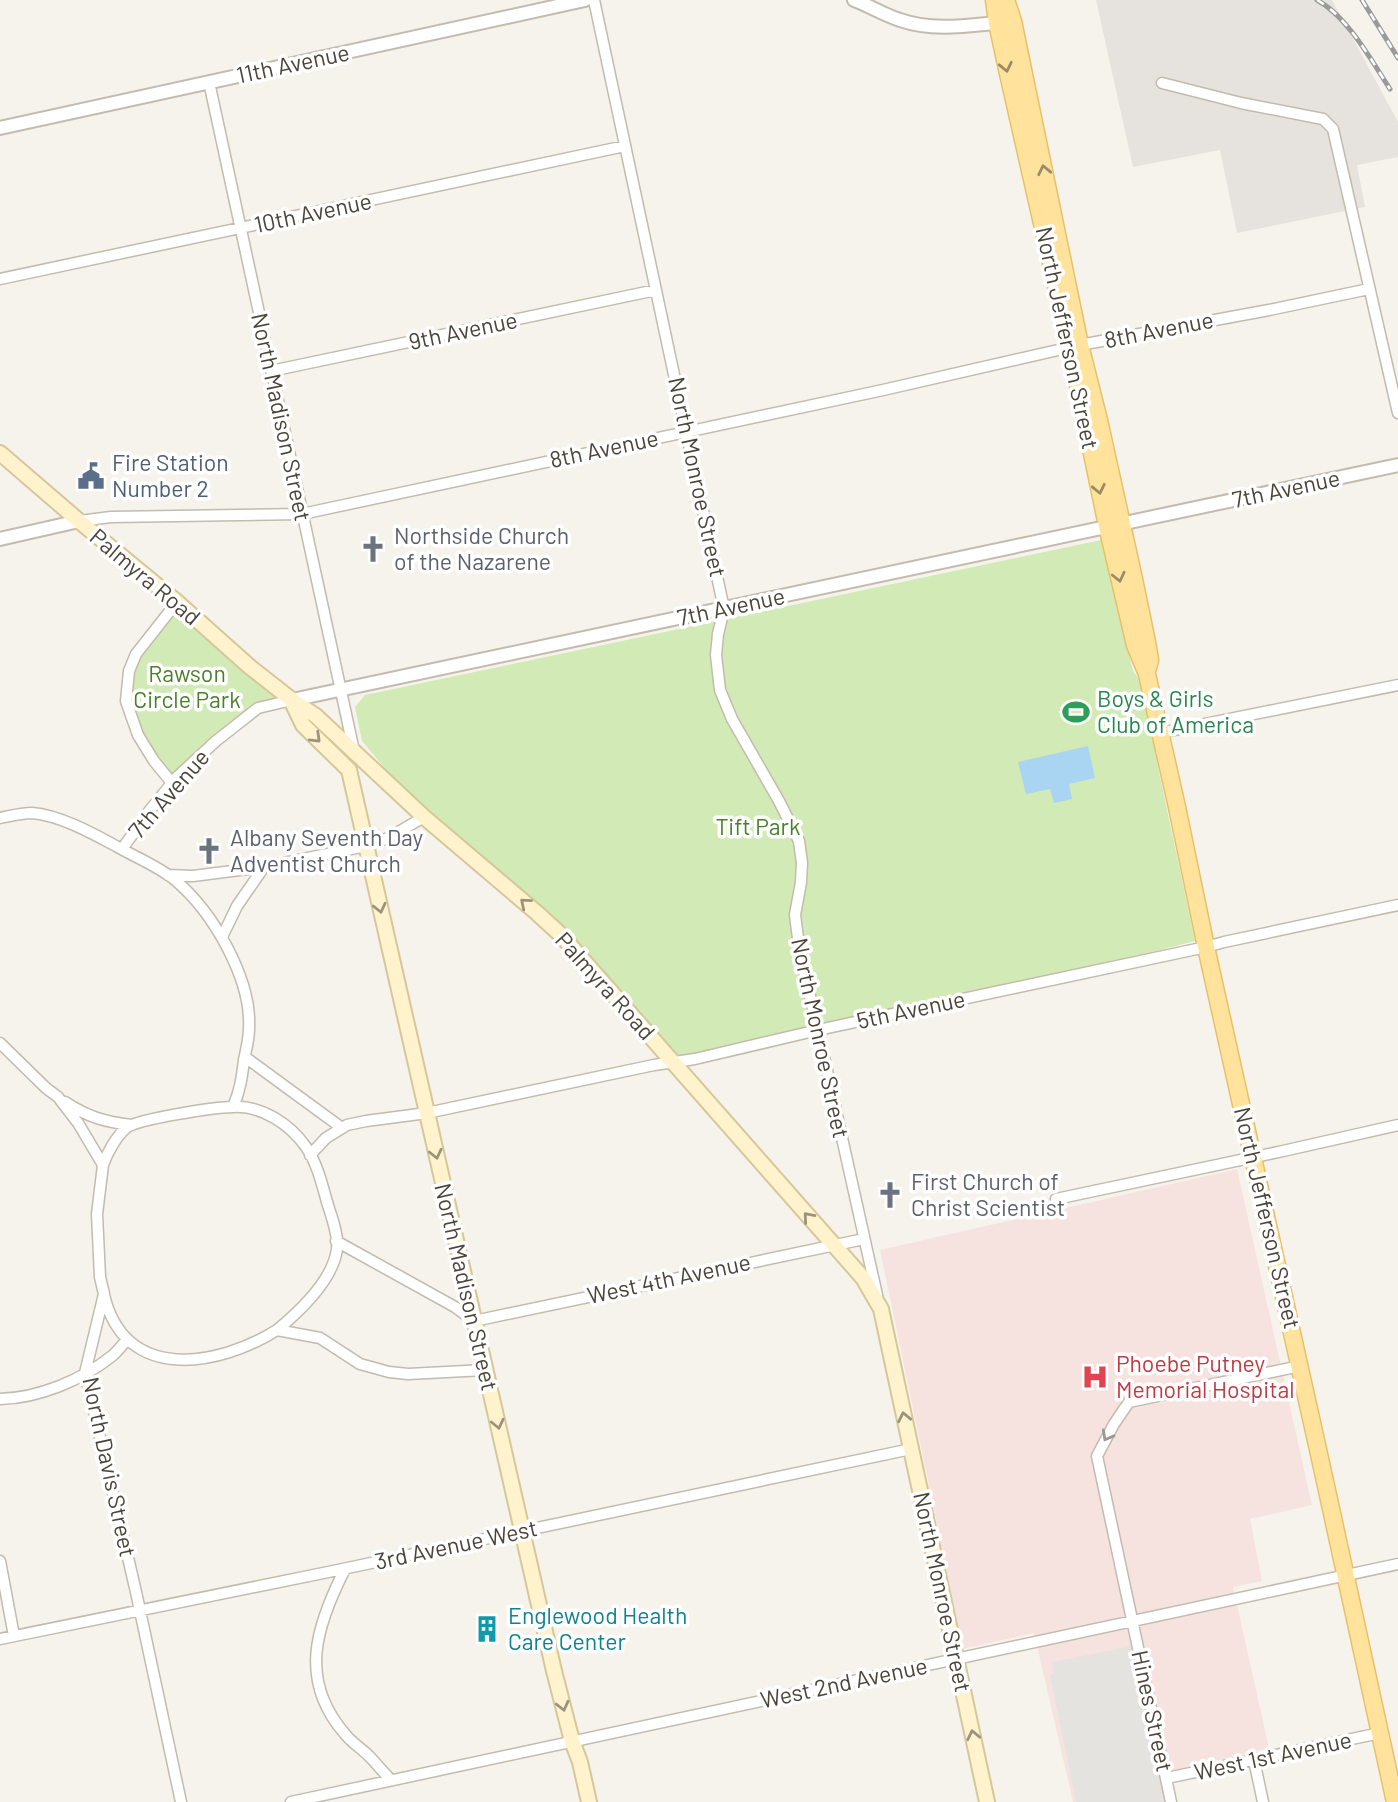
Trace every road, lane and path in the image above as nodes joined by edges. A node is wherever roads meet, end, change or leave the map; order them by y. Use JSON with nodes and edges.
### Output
{"nodes":[{"id":1,"x":585,"y":0,"type":"edge"},
{"id":2,"x":594,"y":0,"type":"edge"},
{"id":3,"x":854,"y":0,"type":"edge"},
{"id":4,"x":994,"y":0,"type":"edge"},
{"id":5,"x":1006,"y":0,"type":"edge"},
{"id":6,"x":1005,"y":22,"type":"junction"},
{"id":7,"x":209,"y":82,"type":"junction"},
{"id":8,"x":1162,"y":83,"type":"dead end"},
{"id":9,"x":0,"y":128,"type":"edge"},
{"id":10,"x":625,"y":146,"type":"junction"},
{"id":11,"x":240,"y":228,"type":"junction"},
{"id":12,"x":0,"y":279,"type":"edge"},
{"id":13,"x":1369,"y":289,"type":"junction"},
{"id":14,"x":656,"y":290,"type":"junction"},
{"id":15,"x":1075,"y":346,"type":"junction"},
{"id":16,"x":271,"y":371,"type":"junction"},
{"id":17,"x":1398,"y":413,"type":"edge"},
{"id":18,"x":687,"y":431,"type":"junction"},
{"id":19,"x":0,"y":453,"type":"edge"},
{"id":20,"x":1398,"y":465,"type":"edge"},
{"id":21,"x":302,"y":514,"type":"junction"},
{"id":22,"x":79,"y":521,"type":"junction"},
{"id":23,"x":1115,"y":525,"type":"junction"},
{"id":24,"x":0,"y":539,"type":"edge"},
{"id":25,"x":177,"y":602,"type":"junction"},
{"id":26,"x":724,"y":609,"type":"junction"},
{"id":27,"x":1398,"y":685,"type":"edge"},
{"id":28,"x":342,"y":690,"type":"junction"},
{"id":29,"x":292,"y":700,"type":"junction"},
{"id":30,"x":1160,"y":733,"type":"junction"},
{"id":31,"x":354,"y":751,"type":"junction"},
{"id":32,"x":349,"y":770,"type":"joint"},
{"id":33,"x":173,"y":783,"type":"junction"},
{"id":34,"x":424,"y":817,"type":"junction"},
{"id":35,"x":0,"y":818,"type":"edge"},
{"id":36,"x":366,"y":846,"type":"junction"},
{"id":37,"x":122,"y":849,"type":"junction"},
{"id":38,"x":264,"y":867,"type":"junction"},
{"id":39,"x":168,"y":875,"type":"junction"},
{"id":40,"x":1398,"y":905,"type":"edge"},
{"id":41,"x":222,"y":937,"type":"junction"},
{"id":42,"x":1206,"y":947,"type":"junction"},
{"id":43,"x":818,"y":1030,"type":"junction"},
{"id":44,"x":0,"y":1043,"type":"edge"},
{"id":45,"x":245,"y":1057,"type":"junction"},
{"id":46,"x":673,"y":1062,"type":"junction"},
{"id":47,"x":58,"y":1097,"type":"junction"},
{"id":48,"x":233,"y":1107,"type":"junction"},
{"id":49,"x":427,"y":1113,"type":"junction"},
{"id":50,"x":133,"y":1125,"type":"junction"},
{"id":51,"x":1398,"y":1125,"type":"edge"},
{"id":52,"x":342,"y":1128,"type":"junction"},
{"id":53,"x":310,"y":1155,"type":"junction"},
{"id":54,"x":1253,"y":1158,"type":"junction"},
{"id":55,"x":103,"y":1166,"type":"junction"},
{"id":56,"x":1056,"y":1199,"type":"dead end"},
{"id":57,"x":864,"y":1239,"type":"junction"},
{"id":58,"x":336,"y":1241,"type":"junction"},
{"id":59,"x":833,"y":1245,"type":"junction"},
{"id":60,"x":104,"y":1294,"type":"junction"},
{"id":61,"x":881,"y":1309,"type":"junction"},
{"id":62,"x":474,"y":1321,"type":"junction"},
{"id":63,"x":277,"y":1330,"type":"junction"},
{"id":64,"x":127,"y":1340,"type":"junction"},
{"id":65,"x":1300,"y":1366,"type":"junction"},
{"id":66,"x":485,"y":1370,"type":"junction"},
{"id":67,"x":85,"y":1373,"type":"junction"},
{"id":68,"x":1,"y":1400,"type":"edge"},
{"id":69,"x":911,"y":1448,"type":"junction"},
{"id":70,"x":522,"y":1531,"type":"junction"},
{"id":71,"x":0,"y":1561,"type":"edge"},
{"id":72,"x":1398,"y":1564,"type":"edge"},
{"id":73,"x":345,"y":1569,"type":"junction"},
{"id":74,"x":1345,"y":1576,"type":"junction"},
{"id":75,"x":140,"y":1612,"type":"junction"},
{"id":76,"x":1133,"y":1620,"type":"junction"},
{"id":77,"x":14,"y":1636,"type":"junction"},
{"id":78,"x":0,"y":1639,"type":"edge"},
{"id":79,"x":956,"y":1658,"type":"junction"},
{"id":80,"x":1380,"y":1734,"type":"junction"},
{"id":81,"x":572,"y":1741,"type":"junction"},
{"id":82,"x":1254,"y":1760,"type":"junction"},
{"id":83,"x":1167,"y":1778,"type":"junction"},
{"id":84,"x":390,"y":1780,"type":"junction"},
{"id":85,"x":181,"y":1802,"type":"edge"},
{"id":86,"x":291,"y":1802,"type":"edge"},
{"id":87,"x":589,"y":1802,"type":"edge"},
{"id":88,"x":987,"y":1802,"type":"edge"},
{"id":89,"x":1171,"y":1802,"type":"edge"},
{"id":90,"x":1263,"y":1802,"type":"edge"},
{"id":91,"x":1395,"y":1802,"type":"edge"}],
"edges":[{"from":1,"to":7,"type":"street","name":"11th Avenue"},
{"from":2,"to":10,"type":"street","name":"North Monroe Street"},
{"from":3,"to":6,"type":"street"},
{"from":4,"to":6,"type":"main road","name":"North Jefferson Street"},
{"from":5,"to":6,"type":"main road","name":"North Jefferson Street"},
{"from":6,"to":15,"type":"main road","name":"North Jefferson Street"},
{"from":7,"to":9,"type":"street","name":"11th Avenue"},
{"from":7,"to":11,"type":"street","name":"North Madison Street"},
{"from":8,"to":13,"type":"street"},
{"from":10,"to":11,"type":"street","name":"10th Avenue"},
{"from":10,"to":14,"type":"street","name":"North Monroe Street"},
{"from":11,"to":12,"type":"street","name":"10th Avenue"},
{"from":11,"to":16,"type":"street","name":"North Madison Street"},
{"from":13,"to":15,"type":"street","name":"8th Avenue"},
{"from":13,"to":17,"type":"street"},
{"from":14,"to":16,"type":"street","name":"9th Avenue"},
{"from":14,"to":18,"type":"street","name":"North Monroe Street"},
{"from":15,"to":18,"type":"street","name":"8th Avenue"},
{"from":15,"to":23,"type":"main road","name":"North Jefferson Street"},
{"from":16,"to":21,"type":"street","name":"North Madison Street"},
{"from":18,"to":21,"type":"street","name":"8th Avenue"},
{"from":18,"to":26,"type":"street","name":"North Monroe Street"},
{"from":19,"to":22,"type":"main road","name":"Palmyra Road"},
{"from":20,"to":23,"type":"street","name":"7th Avenue"},
{"from":21,"to":22,"type":"street","name":"8th Avenue"},
{"from":21,"to":28,"type":"street","name":"North Madison Street"},
{"from":22,"to":24,"type":"street","name":"8th Avenue"},
{"from":22,"to":25,"type":"main road","name":"Palmyra Road"},
{"from":23,"to":26,"type":"street","name":"7th Avenue"},
{"from":23,"to":30,"type":"main road","name":"North Jefferson Street"},
{"from":25,"to":29,"type":"main road","name":"Palmyra Road"},
{"from":25,"to":33,"type":"street"},
{"from":26,"to":28,"type":"street","name":"7th Avenue"},
{"from":26,"to":43,"type":"street","name":"North Monroe Street"},
{"from":27,"to":30,"type":"street"},
{"from":28,"to":29,"type":"street","name":"7th Avenue"},
{"from":28,"to":31,"type":"street","name":"North Madison Street"},
{"from":29,"to":31,"type":"main road","name":"Palmyra Road"},
{"from":29,"to":32,"type":"main road","name":"Palmyra Road","one_way":true},
{"from":29,"to":33,"type":"street","name":"7th Avenue"},
{"from":30,"to":42,"type":"main road","name":"North Jefferson Street"},
{"from":31,"to":34,"type":"main road","name":"Palmyra Road"},
{"from":32,"to":36,"type":"main road","name":"North Madison Street"},
{"from":33,"to":37,"type":"street","name":"7th Avenue"},
{"from":34,"to":36,"type":"street"},
{"from":46,"to":34,"type":"main road","name":"Palmyra Road","one_way":true},
{"from":35,"to":37,"type":"street"},
{"from":36,"to":38,"type":"street"},
{"from":36,"to":49,"type":"main road","name":"North Madison Street","one_way":true},
{"from":37,"to":39,"type":"street"},
{"from":38,"to":39,"type":"street"},
{"from":38,"to":41,"type":"street"},
{"from":39,"to":41,"type":"street"},
{"from":40,"to":42,"type":"street","name":"5th Avenue"},
{"from":41,"to":45,"type":"street"},
{"from":42,"to":43,"type":"street","name":"5th Avenue"},
{"from":42,"to":54,"type":"main road","name":"North Jefferson Street"},
{"from":43,"to":46,"type":"street","name":"5th Avenue"},
{"from":43,"to":57,"type":"street","name":"North Monroe Street"},
{"from":44,"to":47,"type":"street"},
{"from":45,"to":48,"type":"street"},
{"from":45,"to":52,"type":"street"},
{"from":46,"to":49,"type":"street","name":"5th Avenue"},
{"from":59,"to":46,"type":"main road","name":"Palmyra Road","one_way":true},
{"from":47,"to":50,"type":"street"},
{"from":47,"to":55,"type":"street"},
{"from":48,"to":50,"type":"street"},
{"from":48,"to":53,"type":"street"},
{"from":49,"to":52,"type":"street","name":"5th Avenue"},
{"from":49,"to":62,"type":"main road","name":"North Madison Street","one_way":true},
{"from":50,"to":55,"type":"street"},
{"from":51,"to":54,"type":"street"},
{"from":52,"to":53,"type":"street","name":"5th Avenue"},
{"from":53,"to":58,"type":"street"},
{"from":54,"to":56,"type":"street"},
{"from":54,"to":65,"type":"main road","name":"North Jefferson Street"},
{"from":55,"to":60,"type":"street","name":"North Davis Street"},
{"from":57,"to":59,"type":"street","name":"West 4th Avenue"},
{"from":57,"to":61,"type":"street","name":"North Monroe Street"},
{"from":58,"to":62,"type":"street"},
{"from":58,"to":63,"type":"street"},
{"from":59,"to":61,"type":"main road","name":"Palmyra Road"},
{"from":59,"to":62,"type":"street","name":"West 4th Avenue"},
{"from":60,"to":64,"type":"street"},
{"from":60,"to":67,"type":"street","name":"North Davis Street"},
{"from":69,"to":61,"type":"main road","name":"North Monroe Street","one_way":true},
{"from":62,"to":66,"type":"main road","name":"North Madison Street"},
{"from":63,"to":64,"type":"street"},
{"from":63,"to":66,"type":"street"},
{"from":64,"to":67,"type":"street"},
{"from":65,"to":74,"type":"main road","name":"North Jefferson Street"},
{"from":65,"to":76,"type":"street","one_way":true},
{"from":66,"to":70,"type":"main road","name":"North Madison Street","one_way":true},
{"from":67,"to":68,"type":"street"},
{"from":67,"to":75,"type":"street","name":"North Davis Street"},
{"from":69,"to":70,"type":"street","name":"3rd Avenue West"},
{"from":69,"to":79,"type":"main road","name":"North Monroe Street"},
{"from":70,"to":73,"type":"street","name":"3rd Avenue West"},
{"from":70,"to":81,"type":"main road","name":"North Madison Street","one_way":true},
{"from":71,"to":77,"type":"street"},
{"from":72,"to":74,"type":"street","name":"West 2nd Avenue"},
{"from":73,"to":75,"type":"street","name":"3rd Avenue West"},
{"from":73,"to":84,"type":"street"},
{"from":74,"to":76,"type":"street","name":"West 2nd Avenue"},
{"from":74,"to":80,"type":"main road","name":"North Jefferson Street"},
{"from":75,"to":77,"type":"street","name":"3rd Avenue West"},
{"from":75,"to":85,"type":"street","name":"North Davis Street"},
{"from":76,"to":79,"type":"street","name":"West 2nd Avenue"},
{"from":76,"to":83,"type":"street","name":"Hines Street"},
{"from":77,"to":78,"type":"street","name":"3rd Avenue West"},
{"from":79,"to":81,"type":"street","name":"West 2nd Avenue"},
{"from":88,"to":79,"type":"main road","name":"North Monroe Street","one_way":true},
{"from":80,"to":82,"type":"street","name":"West 1st Avenue"},
{"from":80,"to":91,"type":"main road","name":"North Jefferson Street"},
{"from":81,"to":84,"type":"street","name":"West 2nd Avenue"},
{"from":81,"to":87,"type":"main road","name":"North Madison Street"},
{"from":82,"to":83,"type":"street","name":"West 1st Avenue"},
{"from":82,"to":90,"type":"street"},
{"from":83,"to":89,"type":"street","name":"Hines Street"},
{"from":84,"to":86,"type":"street","name":"West 2nd Avenue"}]}
